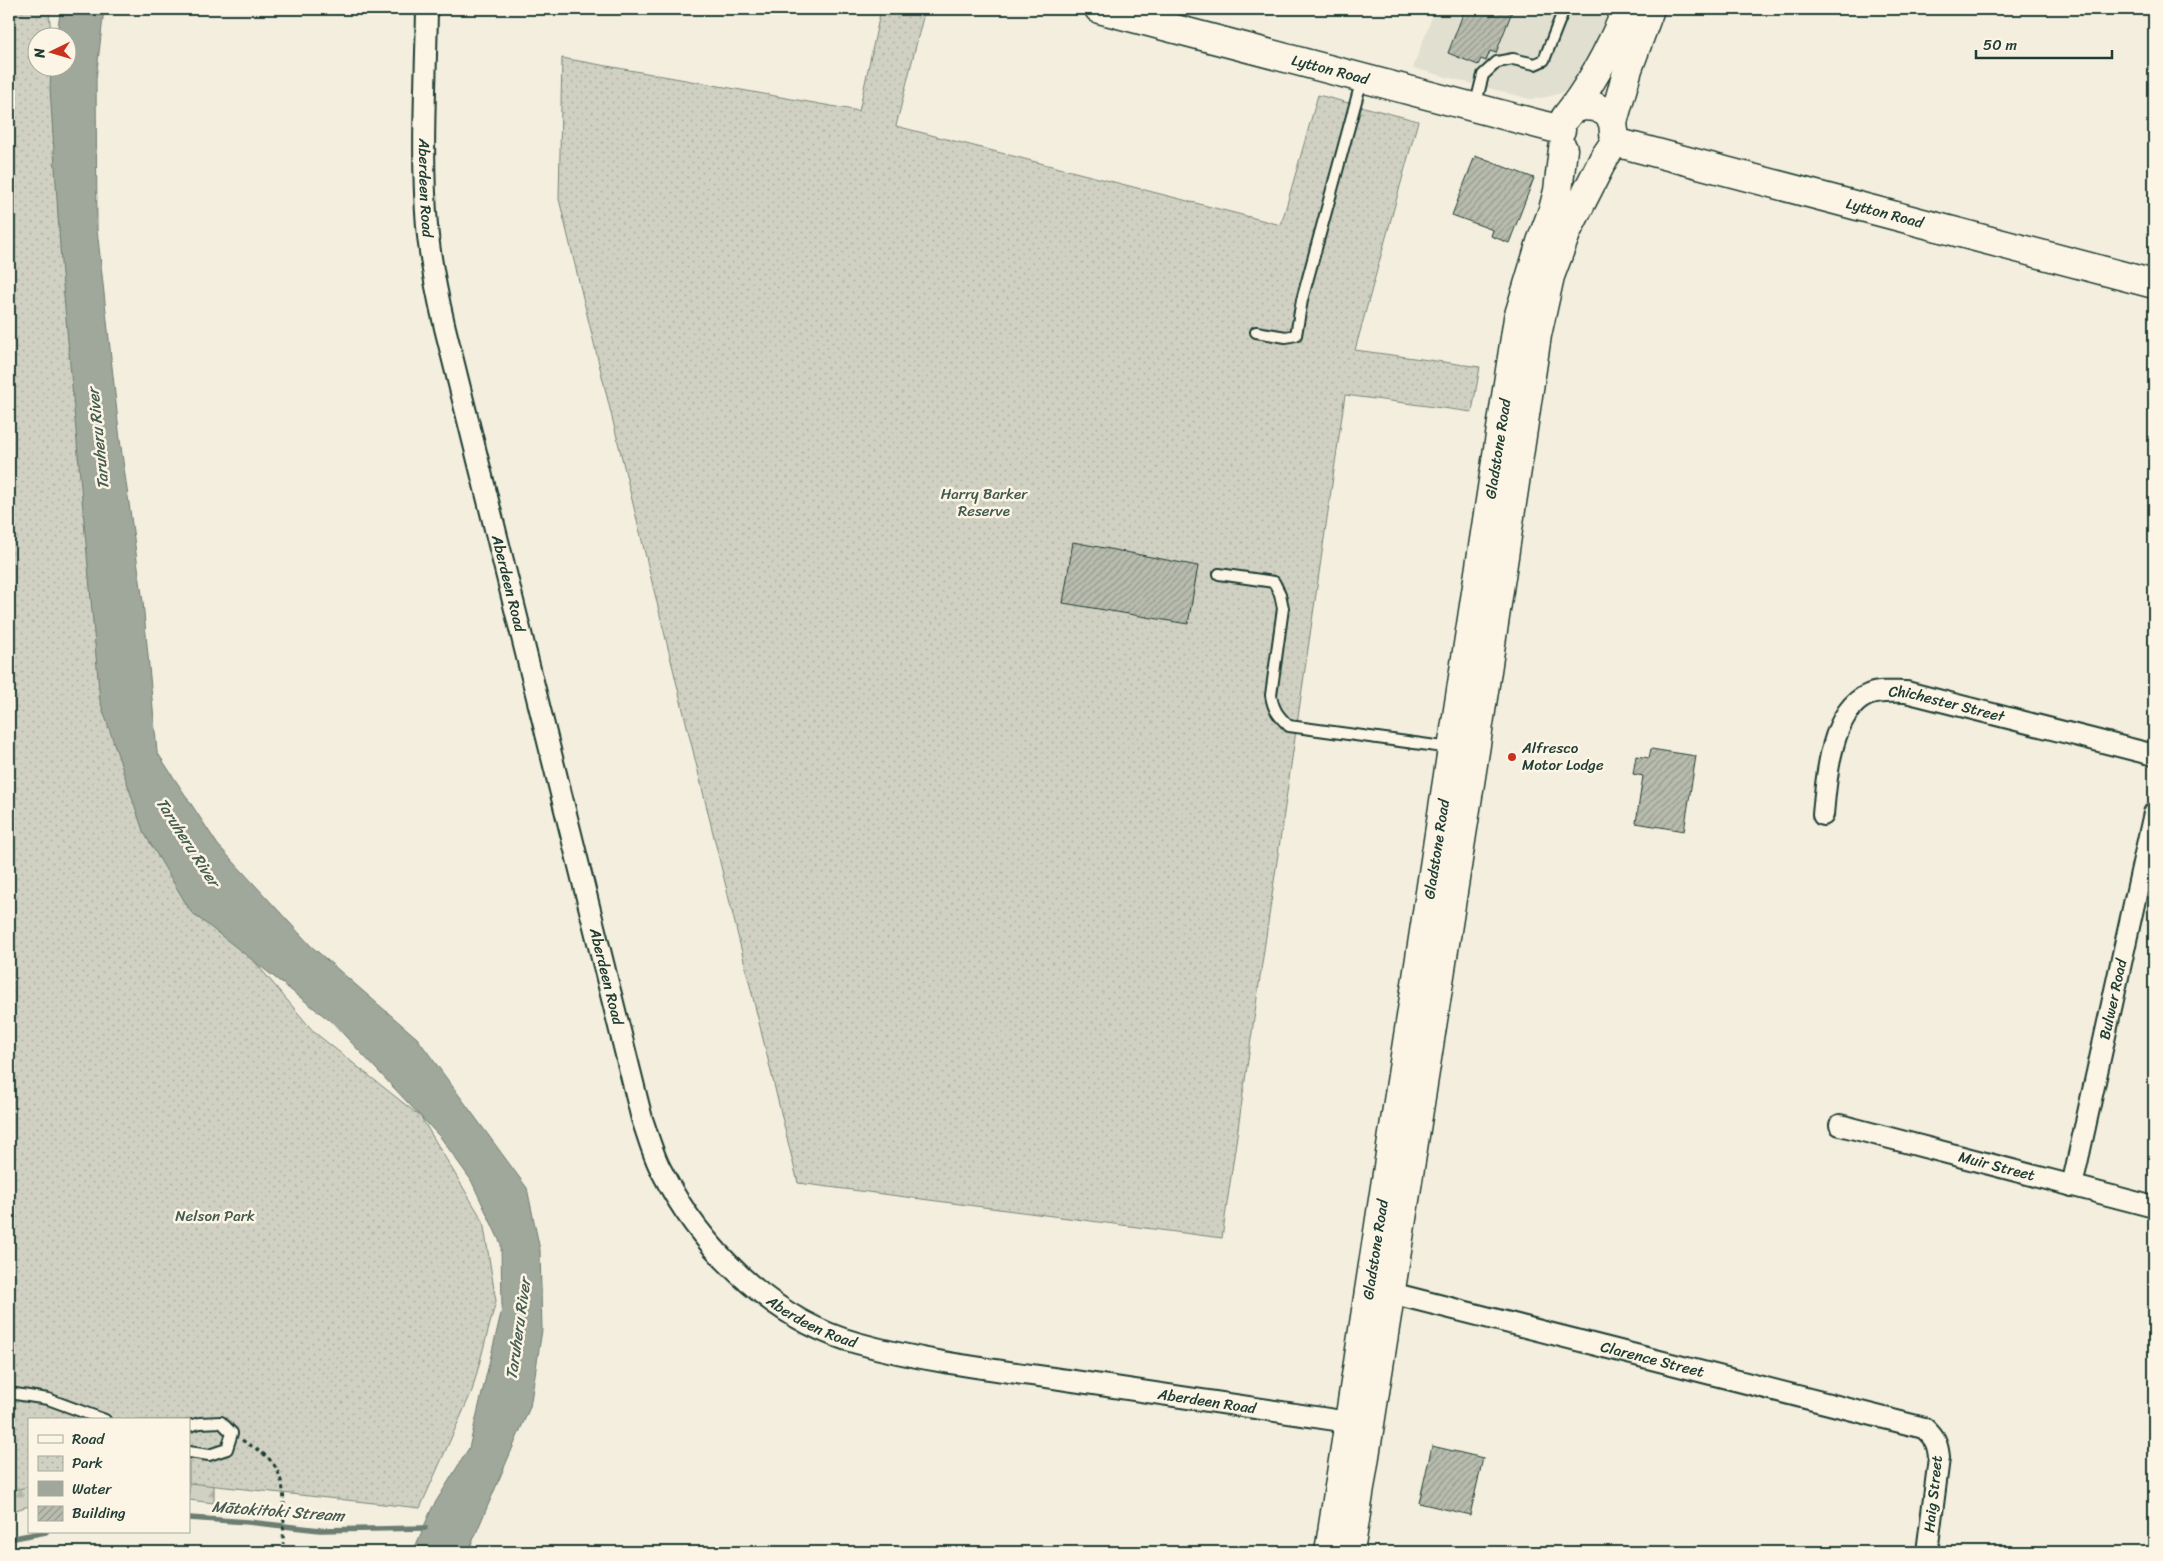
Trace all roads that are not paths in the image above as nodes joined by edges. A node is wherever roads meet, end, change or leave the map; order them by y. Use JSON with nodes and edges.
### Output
{"nodes":[{"id":1,"x":427,"y":9,"type":"edge"},
{"id":2,"x":1099,"y":9,"type":"edge"},
{"id":3,"x":1564,"y":9,"type":"edge"},
{"id":4,"x":1627,"y":9,"type":"edge"},
{"id":5,"x":1650,"y":9,"type":"edge"},
{"id":6,"x":1362,"y":78,"type":"junction"},
{"id":7,"x":1475,"y":108,"type":"junction"},
{"id":8,"x":1566,"y":129,"type":"junction"},
{"id":9,"x":1611,"y":141,"type":"junction"},
{"id":10,"x":2154,"y":284,"type":"edge"},
{"id":11,"x":1256,"y":332,"type":"dead end"},
{"id":12,"x":1219,"y":574,"type":"dead end"},
{"id":13,"x":1463,"y":750,"type":"junction"},
{"id":14,"x":2154,"y":755,"type":"edge"},
{"id":15,"x":2154,"y":813,"type":"edge"},
{"id":16,"x":1823,"y":815,"type":"dead end"},
{"id":17,"x":1840,"y":1126,"type":"dead end"},
{"id":18,"x":2072,"y":1186,"type":"junction"},
{"id":19,"x":2154,"y":1207,"type":"edge"},
{"id":20,"x":1380,"y":1290,"type":"junction"},
{"id":21,"x":9,"y":1393,"type":"edge"},
{"id":22,"x":100,"y":1418,"type":"edge"},
{"id":23,"x":1359,"y":1423,"type":"junction"},
{"id":24,"x":190,"y":1426,"type":"edge"},
{"id":25,"x":1934,"y":1436,"type":"joint"},
{"id":26,"x":190,"y":1452,"type":"edge"},
{"id":27,"x":1329,"y":1552,"type":"edge"},
{"id":28,"x":1350,"y":1552,"type":"edge"},
{"id":29,"x":1927,"y":1552,"type":"edge"}],
"edges":[{"from":1,"to":23,"type":"street","name":"Aberdeen Road"},
{"from":2,"to":6,"type":"main road","name":"Lytton Road"},
{"from":3,"to":7,"type":"lane"},
{"from":4,"to":8,"type":"main road","name":"Gladstone Road"},
{"from":5,"to":9,"type":"main road","name":"Gladstone Road"},
{"from":6,"to":7,"type":"main road","name":"Lytton Road"},
{"from":6,"to":11,"type":"lane"},
{"from":7,"to":8,"type":"main road","name":"Lytton Road"},
{"from":8,"to":9,"type":"main road"},
{"from":8,"to":9,"type":"main road"},
{"from":8,"to":13,"type":"main road","name":"Gladstone Road"},
{"from":9,"to":10,"type":"main road","name":"Lytton Road"},
{"from":9,"to":13,"type":"main road","name":"Gladstone Road"},
{"from":12,"to":13,"type":"lane"},
{"from":13,"to":20,"type":"main road","name":"Gladstone Road"},
{"from":14,"to":16,"type":"street","name":"Chichester Street"},
{"from":15,"to":18,"type":"street","name":"Bulwer Road"},
{"from":17,"to":18,"type":"street","name":"Muir Street"},
{"from":18,"to":19,"type":"street","name":"Muir Street"},
{"from":20,"to":23,"type":"main road","name":"Gladstone Road"},
{"from":20,"to":25,"type":"street","name":"Clarence Street"},
{"from":21,"to":22,"type":"lane"},
{"from":23,"to":27,"type":"main road","name":"Gladstone Road"},
{"from":23,"to":28,"type":"main road","name":"Gladstone Road"},
{"from":24,"to":26,"type":"lane"},
{"from":25,"to":29,"type":"street","name":"Haig Street"}]}
